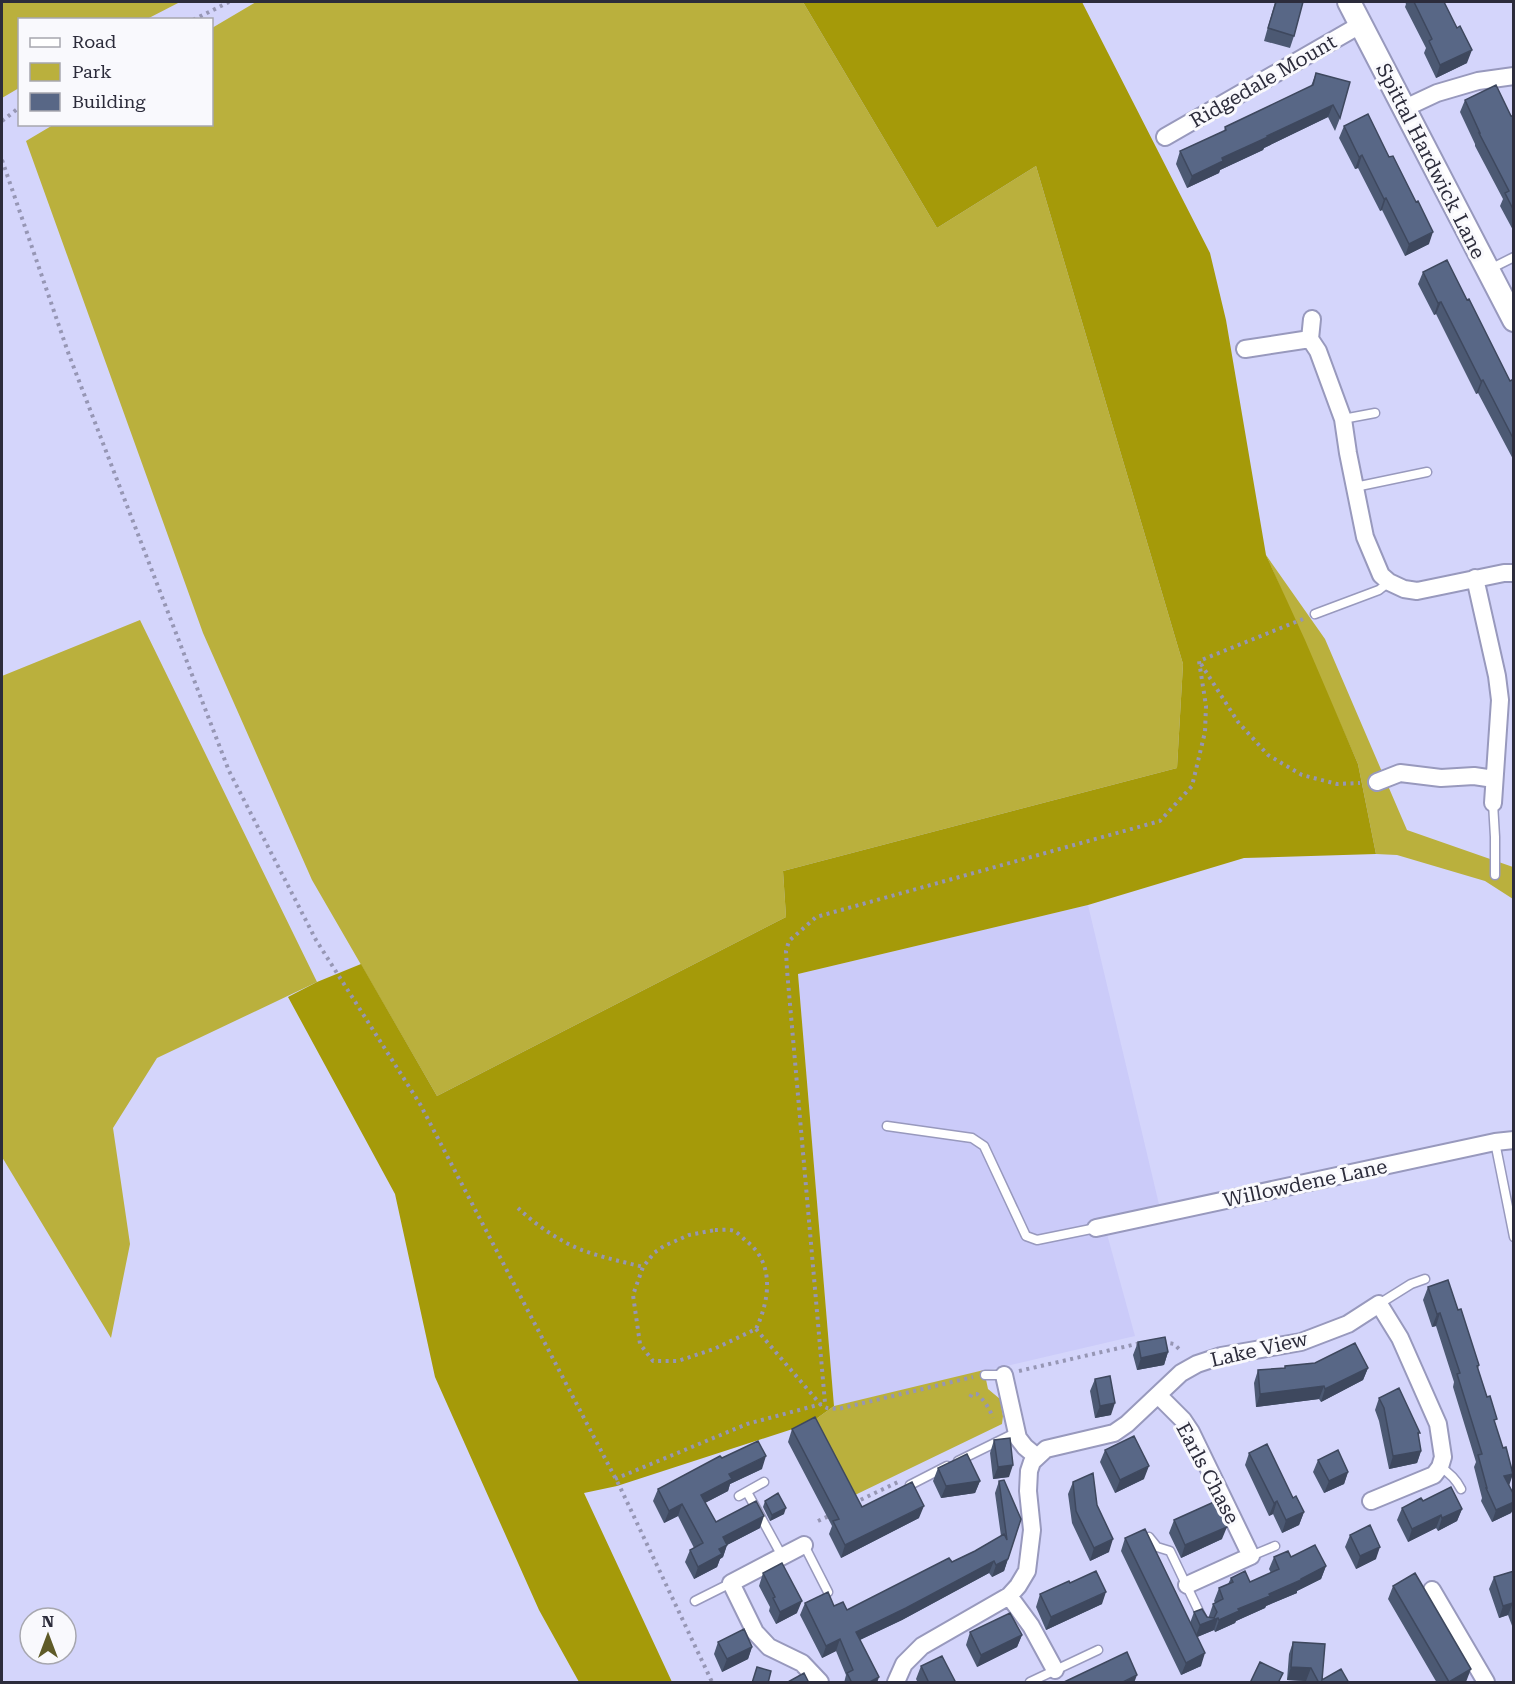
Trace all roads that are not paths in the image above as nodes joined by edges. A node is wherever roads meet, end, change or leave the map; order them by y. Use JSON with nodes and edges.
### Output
{"nodes":[{"id":1,"x":1349,"y":2,"type":"edge"},
{"id":2,"x":1360,"y":25,"type":"junction"},
{"id":3,"x":1514,"y":75,"type":"edge"},
{"id":4,"x":1404,"y":108,"type":"junction"},
{"id":5,"x":1165,"y":137,"type":"dead end"},
{"id":6,"x":1514,"y":257,"type":"edge"},
{"id":7,"x":1488,"y":270,"type":"junction"},
{"id":8,"x":1312,"y":319,"type":"dead end"},
{"id":9,"x":1514,"y":320,"type":"edge"},
{"id":10,"x":1310,"y":339,"type":"junction"},
{"id":11,"x":1245,"y":349,"type":"dead end"},
{"id":12,"x":1375,"y":413,"type":"dead end"},
{"id":13,"x":1343,"y":419,"type":"junction"},
{"id":14,"x":1427,"y":472,"type":"dead end"},
{"id":15,"x":1355,"y":487,"type":"junction"},
{"id":16,"x":1514,"y":573,"type":"edge"},
{"id":17,"x":1475,"y":578,"type":"junction"},
{"id":18,"x":1389,"y":582,"type":"junction"},
{"id":19,"x":1315,"y":614,"type":"road end"},
{"id":20,"x":1494,"y":779,"type":"junction"},
{"id":21,"x":1377,"y":782,"type":"road end"},
{"id":22,"x":1493,"y":803,"type":"joint"},
{"id":23,"x":1495,"y":875,"type":"dead end"},
{"id":24,"x":887,"y":1126,"type":"dead end"},
{"id":25,"x":1514,"y":1140,"type":"edge"},
{"id":26,"x":1495,"y":1143,"type":"junction"},
{"id":27,"x":1096,"y":1228,"type":"joint"},
{"id":28,"x":1514,"y":1237,"type":"edge"},
{"id":29,"x":1425,"y":1280,"type":"dead end"},
{"id":30,"x":1379,"y":1304,"type":"junction"},
{"id":31,"x":985,"y":1375,"type":"road end"},
{"id":32,"x":1004,"y":1375,"type":"joint"},
{"id":33,"x":1158,"y":1395,"type":"junction"},
{"id":34,"x":1017,"y":1432,"type":"junction"},
{"id":35,"x":1037,"y":1457,"type":"junction"},
{"id":36,"x":1440,"y":1467,"type":"junction"},
{"id":37,"x":764,"y":1482,"type":"dead end"},
{"id":38,"x":910,"y":1485,"type":"edge"},
{"id":39,"x":1461,"y":1489,"type":"dead end"},
{"id":40,"x":1371,"y":1501,"type":"dead end"},
{"id":41,"x":1149,"y":1537,"type":"edge"},
{"id":42,"x":804,"y":1545,"type":"joint"},
{"id":43,"x":1275,"y":1546,"type":"dead end"},
{"id":44,"x":782,"y":1556,"type":"junction"},
{"id":45,"x":1251,"y":1556,"type":"junction"},
{"id":46,"x":731,"y":1582,"type":"junction"},
{"id":47,"x":1186,"y":1586,"type":"junction"},
{"id":48,"x":1432,"y":1590,"type":"dead end"},
{"id":49,"x":828,"y":1592,"type":"edge"},
{"id":50,"x":1009,"y":1596,"type":"junction"},
{"id":51,"x":694,"y":1601,"type":"dead end"},
{"id":52,"x":1206,"y":1625,"type":"edge"},
{"id":53,"x":1098,"y":1650,"type":"dead end"},
{"id":54,"x":1055,"y":1670,"type":"junction"},
{"id":55,"x":820,"y":1683,"type":"edge"},
{"id":56,"x":896,"y":1683,"type":"edge"},
{"id":57,"x":1030,"y":1683,"type":"edge"},
{"id":58,"x":1486,"y":1683,"type":"edge"}],
"edges":[{"from":1,"to":2,"type":"street","name":"Spittal Hardwick Lane"},
{"from":2,"to":4,"type":"street","name":"Spittal Hardwick Lane"},
{"from":2,"to":5,"type":"street","name":"Ridgedale Mount"},
{"from":3,"to":4,"type":"street"},
{"from":4,"to":7,"type":"street","name":"Spittal Hardwick Lane"},
{"from":6,"to":7,"type":"lane"},
{"from":7,"to":9,"type":"street","name":"Spittal Hardwick Lane"},
{"from":8,"to":10,"type":"street"},
{"from":10,"to":11,"type":"street"},
{"from":10,"to":13,"type":"street"},
{"from":12,"to":13,"type":"lane"},
{"from":13,"to":15,"type":"street"},
{"from":14,"to":15,"type":"lane"},
{"from":15,"to":18,"type":"street"},
{"from":16,"to":17,"type":"street"},
{"from":17,"to":18,"type":"street"},
{"from":17,"to":20,"type":"street"},
{"from":18,"to":19,"type":"lane"},
{"from":20,"to":21,"type":"street"},
{"from":20,"to":22,"type":"street"},
{"from":22,"to":23,"type":"lane"},
{"from":24,"to":27,"type":"lane"},
{"from":25,"to":26,"type":"street","name":"Willowdene Lane"},
{"from":26,"to":27,"type":"street","name":"Willowdene Lane"},
{"from":26,"to":28,"type":"lane"},
{"from":29,"to":30,"type":"lane","name":"Lake View"},
{"from":30,"to":33,"type":"street","name":"Lake View"},
{"from":30,"to":36,"type":"street"},
{"from":31,"to":32,"type":"lane"},
{"from":32,"to":34,"type":"street"},
{"from":33,"to":35,"type":"street","name":"Lake View"},
{"from":33,"to":45,"type":"street","name":"Earls Chase"},
{"from":34,"to":35,"type":"street"},
{"from":34,"to":38,"type":"lane"},
{"from":35,"to":50,"type":"street"},
{"from":36,"to":39,"type":"lane"},
{"from":36,"to":40,"type":"street"},
{"from":37,"to":44,"type":"lane"},
{"from":41,"to":47,"type":"lane"},
{"from":42,"to":44,"type":"street"},
{"from":42,"to":49,"type":"lane"},
{"from":43,"to":45,"type":"lane"},
{"from":44,"to":46,"type":"street"},
{"from":45,"to":47,"type":"street"},
{"from":46,"to":51,"type":"lane"},
{"from":46,"to":55,"type":"street"},
{"from":47,"to":52,"type":"lane"},
{"from":48,"to":58,"type":"street"},
{"from":50,"to":54,"type":"street"},
{"from":50,"to":56,"type":"street"},
{"from":53,"to":54,"type":"lane"},
{"from":54,"to":57,"type":"lane"}]}
